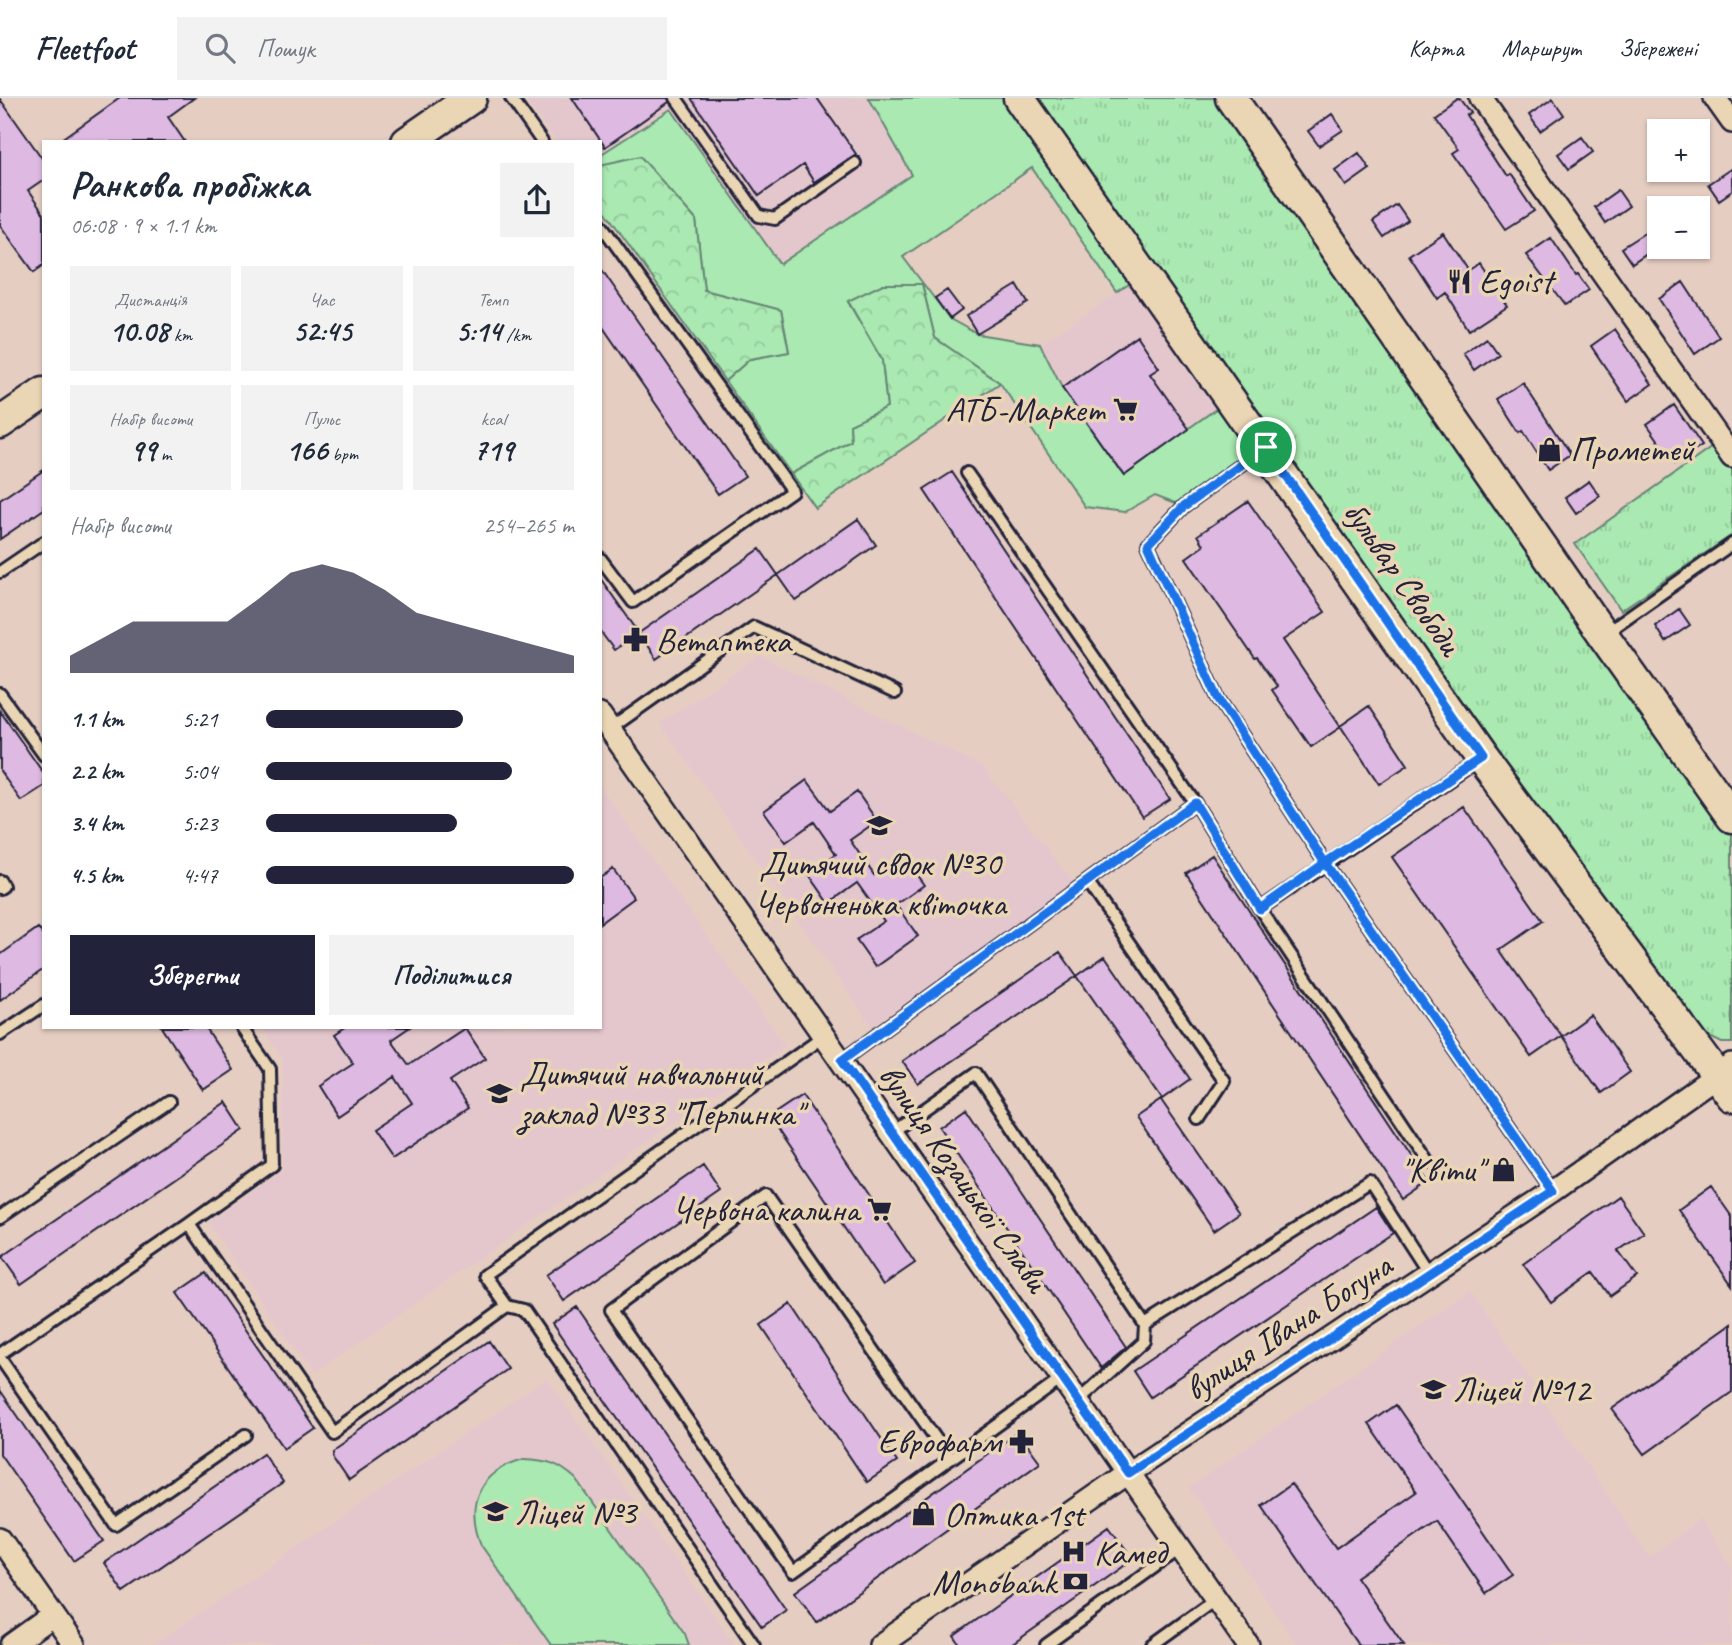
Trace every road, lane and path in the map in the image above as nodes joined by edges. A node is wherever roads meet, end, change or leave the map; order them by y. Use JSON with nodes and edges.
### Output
{"nodes":[{"id":1,"x":511,"y":98,"type":"edge"},
{"id":2,"x":676,"y":98,"type":"edge"},
{"id":3,"x":1019,"y":98,"type":"edge"},
{"id":4,"x":1231,"y":98,"type":"edge"},
{"id":5,"x":1480,"y":98,"type":"edge"},
{"id":6,"x":1715,"y":98,"type":"edge"},
{"id":7,"x":463,"y":100,"type":"edge"},
{"id":8,"x":1732,"y":122,"type":"edge"},
{"id":9,"x":410,"y":140,"type":"edge"},
{"id":10,"x":541,"y":140,"type":"edge"},
{"id":11,"x":855,"y":163,"type":"dead end"},
{"id":12,"x":602,"y":226,"type":"edge"},
{"id":13,"x":42,"y":394,"type":"edge"},
{"id":14,"x":0,"y":423,"type":"edge"},
{"id":15,"x":1266,"y":447,"type":"junction"},
{"id":16,"x":1731,"y":452,"type":"edge"},
{"id":17,"x":967,"y":473,"type":"dead end"},
{"id":18,"x":42,"y":543,"type":"edge"},
{"id":19,"x":1732,"y":544,"type":"edge"},
{"id":20,"x":602,"y":561,"type":"edge"},
{"id":21,"x":0,"y":572,"type":"edge"},
{"id":22,"x":1603,"y":635,"type":"junction"},
{"id":23,"x":895,"y":693,"type":"dead end"},
{"id":24,"x":0,"y":694,"type":"edge"},
{"id":25,"x":605,"y":722,"type":"edge"},
{"id":26,"x":42,"y":752,"type":"edge"},
{"id":27,"x":1481,"y":758,"type":"junction"},
{"id":28,"x":1195,"y":803,"type":"junction"},
{"id":29,"x":1732,"y":817,"type":"edge"},
{"id":30,"x":1325,"y":863,"type":"junction"},
{"id":31,"x":0,"y":881,"type":"edge"},
{"id":32,"x":1088,"y":883,"type":"junction"},
{"id":33,"x":0,"y":888,"type":"edge"},
{"id":34,"x":1260,"y":909,"type":"junction"},
{"id":35,"x":42,"y":1006,"type":"edge"},
{"id":36,"x":243,"y":1029,"type":"edge"},
{"id":37,"x":0,"y":1034,"type":"edge"},
{"id":38,"x":824,"y":1036,"type":"junction"},
{"id":39,"x":842,"y":1060,"type":"junction"},
{"id":40,"x":1727,"y":1079,"type":"edge"},
{"id":41,"x":169,"y":1102,"type":"dead end"},
{"id":42,"x":1199,"y":1119,"type":"dead end"},
{"id":43,"x":892,"y":1132,"type":"junction"},
{"id":44,"x":1430,"y":1163,"type":"dead end"},
{"id":45,"x":1553,"y":1191,"type":"junction"},
{"id":46,"x":0,"y":1217,"type":"edge"},
{"id":47,"x":189,"y":1224,"type":"junction"},
{"id":48,"x":1429,"y":1273,"type":"junction"},
{"id":49,"x":507,"y":1307,"type":"junction"},
{"id":50,"x":1145,"y":1325,"type":"junction"},
{"id":51,"x":0,"y":1356,"type":"edge"},
{"id":52,"x":1063,"y":1378,"type":"junction"},
{"id":53,"x":1079,"y":1401,"type":"junction"},
{"id":54,"x":246,"y":1435,"type":"dead end"},
{"id":55,"x":950,"y":1459,"type":"junction"},
{"id":56,"x":1128,"y":1473,"type":"junction"},
{"id":57,"x":0,"y":1539,"type":"edge"},
{"id":58,"x":1181,"y":1548,"type":"junction"},
{"id":59,"x":1216,"y":1599,"type":"junction"},
{"id":60,"x":53,"y":1615,"type":"junction"},
{"id":61,"x":11,"y":1645,"type":"edge"},
{"id":62,"x":74,"y":1645,"type":"edge"},
{"id":63,"x":754,"y":1645,"type":"edge"},
{"id":64,"x":880,"y":1645,"type":"edge"},
{"id":65,"x":1046,"y":1645,"type":"edge"},
{"id":66,"x":1152,"y":1645,"type":"edge"},
{"id":67,"x":1248,"y":1645,"type":"edge"}],
"edges":[{"from":1,"to":10,"type":"lane"},
{"from":2,"to":11,"type":"lane"},
{"from":3,"to":15,"type":"street","name":"бульвар Свободи"},
{"from":4,"to":22,"type":"street"},
{"from":5,"to":16,"type":"street"},
{"from":6,"to":8,"type":"street"},
{"from":7,"to":9,"type":"street"},
{"from":12,"to":20,"type":"lane"},
{"from":13,"to":14,"type":"street"},
{"from":15,"to":27,"type":"street","name":"бульвар Свободи"},
{"from":15,"to":30,"type":"lane"},
{"from":17,"to":28,"type":"lane"},
{"from":18,"to":21,"type":"lane"},
{"from":19,"to":22,"type":"lane"},
{"from":22,"to":29,"type":"street"},
{"from":23,"to":25,"type":"lane"},
{"from":24,"to":26,"type":"lane"},
{"from":25,"to":38,"type":"street","name":"вулиця Козацької Слави"},
{"from":27,"to":30,"type":"lane"},
{"from":27,"to":40,"type":"street","name":"бульвар Свободи"},
{"from":28,"to":32,"type":"lane"},
{"from":28,"to":34,"type":"lane"},
{"from":30,"to":34,"type":"lane"},
{"from":30,"to":45,"type":"lane"},
{"from":31,"to":33,"type":"lane"},
{"from":32,"to":39,"type":"lane"},
{"from":32,"to":42,"type":"lane"},
{"from":34,"to":44,"type":"lane"},
{"from":35,"to":37,"type":"lane"},
{"from":36,"to":47,"type":"lane"},
{"from":38,"to":39,"type":"street","name":"вулиця Козацької Слави"},
{"from":38,"to":49,"type":"lane"},
{"from":39,"to":43,"type":"street","name":"вулиця Козацької Слави"},
{"from":40,"to":45,"type":"street","name":"вулиця Івана Богуна"},
{"from":41,"to":46,"type":"lane"},
{"from":43,"to":50,"type":"lane"},
{"from":43,"to":52,"type":"street","name":"вулиця Козацької Слави"},
{"from":45,"to":48,"type":"street","name":"вулиця Івана Богуна"},
{"from":47,"to":49,"type":"lane"},
{"from":47,"to":51,"type":"lane"},
{"from":48,"to":50,"type":"lane"},
{"from":48,"to":56,"type":"street","name":"вулиця Івана Богуна"},
{"from":49,"to":63,"type":"lane"},
{"from":50,"to":53,"type":"lane"},
{"from":51,"to":54,"type":"lane"},
{"from":52,"to":53,"type":"street","name":"вулиця Козацької Слави"},
{"from":52,"to":55,"type":"lane"},
{"from":53,"to":56,"type":"street","name":"вулиця Козацької Слави"},
{"from":55,"to":55,"type":"lane"},
{"from":56,"to":58,"type":"street","name":"вулиця Козацької Слави"},
{"from":56,"to":64,"type":"street","name":"вулиця Івана Богуна"},
{"from":57,"to":60,"type":"street"},
{"from":58,"to":59,"type":"street","name":"вулиця Козацької Слави"},
{"from":58,"to":65,"type":"lane"},
{"from":59,"to":66,"type":"lane"},
{"from":59,"to":67,"type":"street","name":"вулиця Козацької Слави"},
{"from":60,"to":61,"type":"street"},
{"from":60,"to":62,"type":"street"}]}
